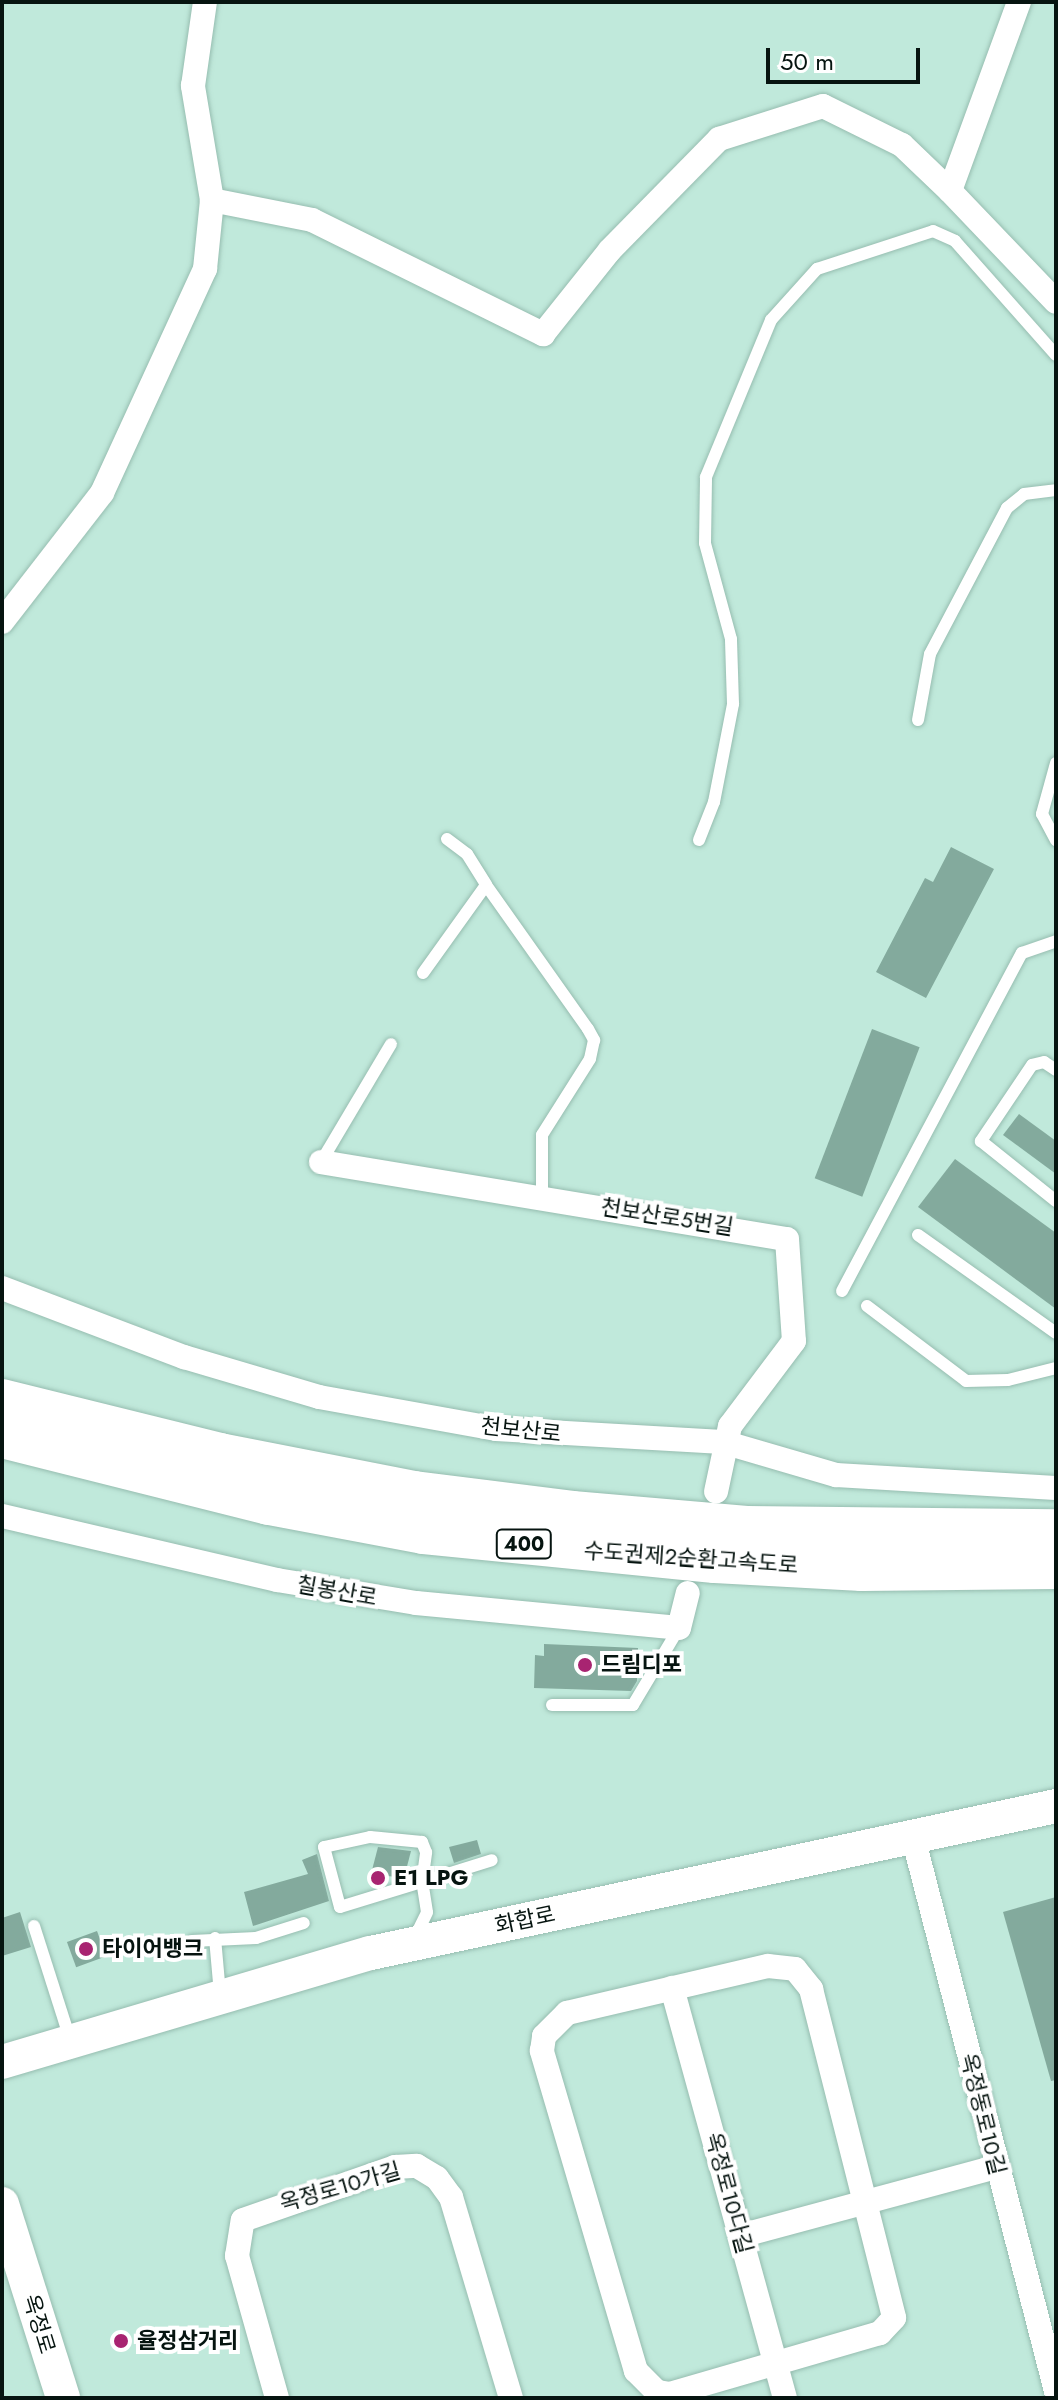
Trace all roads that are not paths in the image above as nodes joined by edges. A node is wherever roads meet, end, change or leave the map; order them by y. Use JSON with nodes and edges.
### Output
{"nodes":[{"id":1,"x":205,"y":2,"type":"edge"},
{"id":2,"x":1019,"y":2,"type":"edge"},
{"id":3,"x":950,"y":191,"type":"junction"},
{"id":4,"x":212,"y":200,"type":"junction"},
{"id":5,"x":1056,"y":302,"type":"edge"},
{"id":6,"x":1056,"y":355,"type":"edge"},
{"id":7,"x":1056,"y":490,"type":"edge"},
{"id":8,"x":2,"y":622,"type":"edge"},
{"id":9,"x":918,"y":720,"type":"dead end"},
{"id":10,"x":1056,"y":763,"type":"edge"},
{"id":11,"x":447,"y":839,"type":"dead end"},
{"id":12,"x":699,"y":840,"type":"dead end"},
{"id":13,"x":1056,"y":840,"type":"edge"},
{"id":14,"x":486,"y":885,"type":"junction"},
{"id":15,"x":1056,"y":941,"type":"edge"},
{"id":16,"x":423,"y":973,"type":"dead end"},
{"id":17,"x":391,"y":1044,"type":"dead end"},
{"id":18,"x":1056,"y":1070,"type":"edge"},
{"id":19,"x":321,"y":1162,"type":"joint"},
{"id":20,"x":542,"y":1197,"type":"junction"},
{"id":21,"x":1056,"y":1201,"type":"edge"},
{"id":22,"x":918,"y":1235,"type":"dead end"},
{"id":23,"x":2,"y":1288,"type":"edge"},
{"id":24,"x":842,"y":1291,"type":"dead end"},
{"id":25,"x":867,"y":1306,"type":"dead end"},
{"id":26,"x":1056,"y":1333,"type":"edge"},
{"id":27,"x":1056,"y":1368,"type":"edge"},
{"id":28,"x":2,"y":1393,"type":"edge"},
{"id":29,"x":2,"y":1401,"type":"edge"},
{"id":30,"x":58,"y":1417,"type":"junction"},
{"id":31,"x":2,"y":1436,"type":"edge"},
{"id":32,"x":723,"y":1442,"type":"junction"},
{"id":33,"x":1056,"y":1488,"type":"edge"},
{"id":34,"x":716,"y":1492,"type":"dead end"},
{"id":35,"x":2,"y":1516,"type":"edge"},
{"id":36,"x":1056,"y":1531,"type":"edge"},
{"id":37,"x":1056,"y":1567,"type":"edge"},
{"id":38,"x":688,"y":1593,"type":"dead end"},
{"id":39,"x":679,"y":1628,"type":"junction"},
{"id":40,"x":552,"y":1705,"type":"dead end"},
{"id":41,"x":1056,"y":1806,"type":"edge"},
{"id":42,"x":913,"y":1837,"type":"junction"},
{"id":43,"x":492,"y":1860,"type":"dead end"},
{"id":44,"x":422,"y":1882,"type":"junction"},
{"id":45,"x":425,"y":1901,"type":"junction"},
{"id":46,"x":304,"y":1923,"type":"dead end"},
{"id":47,"x":452,"y":1924,"type":"junction"},
{"id":48,"x":34,"y":1926,"type":"dead end"},
{"id":49,"x":215,"y":1938,"type":"junction"},
{"id":50,"x":192,"y":1941,"type":"dead end"},
{"id":51,"x":405,"y":1946,"type":"junction"},
{"id":52,"x":672,"y":1988,"type":"junction"},
{"id":53,"x":221,"y":1997,"type":"junction"},
{"id":54,"x":71,"y":2042,"type":"junction"},
{"id":55,"x":2,"y":2062,"type":"edge"},
{"id":56,"x":996,"y":2167,"type":"junction"},
{"id":57,"x":865,"y":2203,"type":"junction"},
{"id":58,"x":2,"y":2204,"type":"edge"},
{"id":59,"x":740,"y":2236,"type":"junction"},
{"id":60,"x":775,"y":2364,"type":"junction"},
{"id":61,"x":1056,"y":2391,"type":"edge"},
{"id":62,"x":63,"y":2398,"type":"edge"},
{"id":63,"x":277,"y":2398,"type":"edge"},
{"id":64,"x":511,"y":2398,"type":"edge"},
{"id":65,"x":785,"y":2398,"type":"edge"}],
"edges":[{"from":1,"to":4,"type":"street"},
{"from":2,"to":3,"type":"street"},
{"from":3,"to":4,"type":"street"},
{"from":3,"to":5,"type":"street"},
{"from":4,"to":8,"type":"street"},
{"from":6,"to":12,"type":"lane"},
{"from":7,"to":9,"type":"lane"},
{"from":10,"to":13,"type":"lane"},
{"from":11,"to":14,"type":"lane"},
{"from":14,"to":16,"type":"lane"},
{"from":14,"to":20,"type":"lane"},
{"from":15,"to":24,"type":"lane"},
{"from":17,"to":19,"type":"lane"},
{"from":18,"to":21,"type":"lane"},
{"from":19,"to":20,"type":"street","name":"천보산로5번길"},
{"from":20,"to":32,"type":"street","name":"천보산로5번길"},
{"from":22,"to":26,"type":"lane"},
{"from":23,"to":32,"type":"street","name":"천보산로"},
{"from":25,"to":27,"type":"lane"},
{"from":28,"to":30,"type":"highway"},
{"from":29,"to":30,"type":"highway","name":"수도권제2순환고속도로","number":"400"},
{"from":30,"to":36,"type":"highway","name":"수도권제2순환고속도로","number":"400"},
{"from":31,"to":37,"type":"highway","name":"수도권제2순환고속도로","number":"400"},
{"from":32,"to":33,"type":"street","name":"천보산로"},
{"from":32,"to":34,"type":"street"},
{"from":35,"to":39,"type":"street","name":"칠봉산로"},
{"from":38,"to":39,"type":"street"},
{"from":39,"to":40,"type":"lane"},
{"from":41,"to":42,"type":"main road","name":"화합로"},
{"from":42,"to":47,"type":"main road","name":"화합로"},
{"from":42,"to":56,"type":"street","name":"옥정동로10길"},
{"from":43,"to":44,"type":"lane"},
{"from":44,"to":44,"type":"lane"},
{"from":44,"to":45,"type":"lane"},
{"from":45,"to":47,"type":"lane"},
{"from":45,"to":51,"type":"lane"},
{"from":46,"to":49,"type":"lane"},
{"from":47,"to":51,"type":"main road","name":"화합로"},
{"from":48,"to":54,"type":"lane"},
{"from":49,"to":50,"type":"lane"},
{"from":49,"to":53,"type":"lane"},
{"from":51,"to":53,"type":"main road","name":"화합로"},
{"from":52,"to":57,"type":"street"},
{"from":52,"to":59,"type":"street","name":"옥정로10다길"},
{"from":52,"to":60,"type":"street"},
{"from":53,"to":54,"type":"main road","name":"화합로"},
{"from":54,"to":55,"type":"main road","name":"화합로"},
{"from":56,"to":57,"type":"street"},
{"from":56,"to":61,"type":"street","name":"옥정동로10길"},
{"from":57,"to":59,"type":"street"},
{"from":57,"to":60,"type":"street"},
{"from":58,"to":62,"type":"main road","name":"옥정로"},
{"from":59,"to":60,"type":"street","name":"옥정로10다길"},
{"from":60,"to":65,"type":"street","name":"옥정로10다길"},
{"from":63,"to":64,"type":"street","name":"옥정로10가길"}]}
